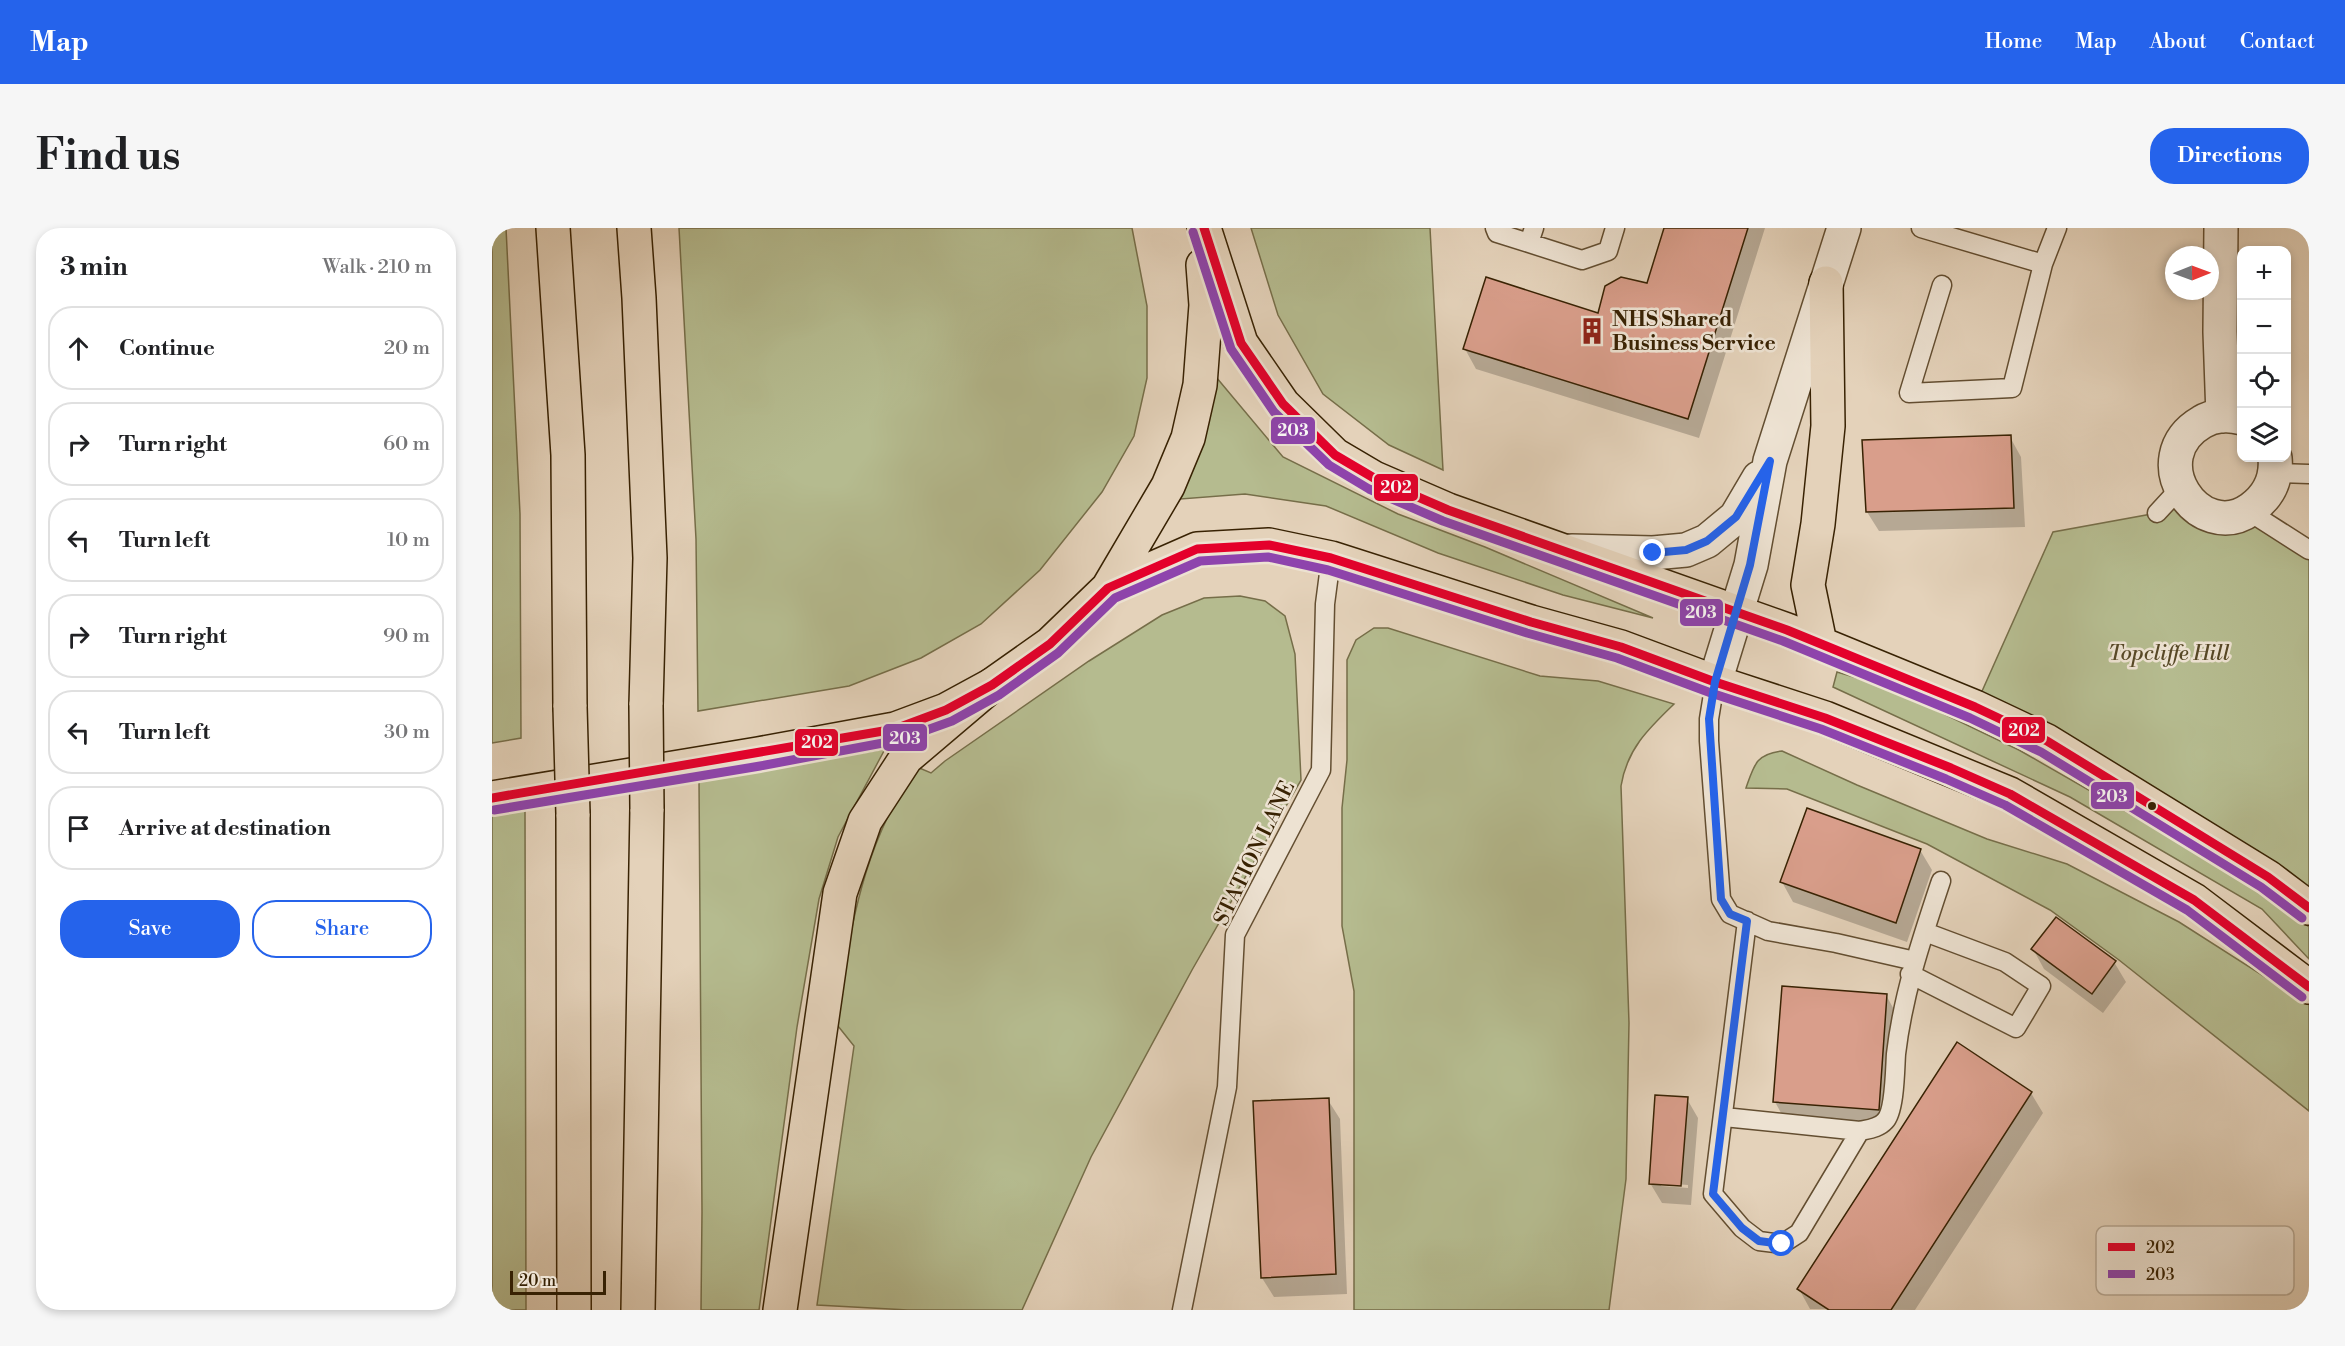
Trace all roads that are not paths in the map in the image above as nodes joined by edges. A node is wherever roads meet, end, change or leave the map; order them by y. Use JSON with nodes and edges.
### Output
{"nodes":[{"id":1,"x":553,"y":228,"type":"edge"},
{"id":2,"x":634,"y":228,"type":"edge"},
{"id":3,"x":1202,"y":228,"type":"edge"},
{"id":4,"x":1496,"y":228,"type":"edge"},
{"id":5,"x":1615,"y":228,"type":"edge"},
{"id":6,"x":1844,"y":228,"type":"edge"},
{"id":7,"x":1921,"y":228,"type":"edge"},
{"id":8,"x":2057,"y":228,"type":"edge"},
{"id":9,"x":2221,"y":228,"type":"edge"},
{"id":10,"x":1531,"y":236,"type":"edge"},
{"id":11,"x":2043,"y":264,"type":"junction"},
{"id":12,"x":1826,"y":283,"type":"junction"},
{"id":13,"x":1942,"y":285,"type":"dead end"},
{"id":14,"x":2232,"y":417,"type":"edge"},
{"id":15,"x":1770,"y":461,"type":"junction"},
{"id":16,"x":2275,"y":466,"type":"edge"},
{"id":17,"x":2309,"y":474,"type":"edge"},
{"id":18,"x":2180,"y":488,"type":"junction"},
{"id":19,"x":2248,"y":511,"type":"junction"},
{"id":20,"x":2157,"y":513,"type":"dead end"},
{"id":21,"x":2309,"y":550,"type":"edge"},
{"id":22,"x":1560,"y":551,"type":"junction"},
{"id":23,"x":1331,"y":558,"type":"junction"},
{"id":24,"x":1108,"y":588,"type":"junction"},
{"id":25,"x":1736,"y":612,"type":"junction"},
{"id":26,"x":1820,"y":642,"type":"junction"},
{"id":27,"x":1715,"y":682,"type":"junction"},
{"id":28,"x":992,"y":685,"type":"junction"},
{"id":29,"x":492,"y":798,"type":"edge"},
{"id":30,"x":1941,"y":881,"type":"dead end"},
{"id":31,"x":2309,"y":908,"type":"edge"},
{"id":32,"x":1747,"y":921,"type":"junction"},
{"id":33,"x":1924,"y":932,"type":"junction"},
{"id":34,"x":1913,"y":968,"type":"junction"},
{"id":35,"x":2309,"y":987,"type":"edge"},
{"id":36,"x":1724,"y":1117,"type":"junction"},
{"id":37,"x":1860,"y":1131,"type":"junction"},
{"id":38,"x":574,"y":1310,"type":"edge"},
{"id":39,"x":638,"y":1310,"type":"edge"},
{"id":40,"x":780,"y":1310,"type":"edge"},
{"id":41,"x":1182,"y":1310,"type":"edge"}],
"edges":[{"from":1,"to":38,"type":"highway","bridge":true},
{"from":2,"to":39,"type":"highway","bridge":true},
{"from":3,"to":22,"type":"highway"},
{"from":3,"to":24,"type":"highway"},
{"from":4,"to":10,"type":"lane"},
{"from":5,"to":10,"type":"lane"},
{"from":6,"to":12,"type":"street"},
{"from":7,"to":11,"type":"lane"},
{"from":8,"to":11,"type":"lane"},
{"from":9,"to":14,"type":"street"},
{"from":11,"to":13,"type":"lane"},
{"from":12,"to":15,"type":"street"},
{"from":12,"to":26,"type":"highway"},
{"from":14,"to":18,"type":"street"},
{"from":15,"to":22,"type":"street"},
{"from":15,"to":25,"type":"street"},
{"from":16,"to":17,"type":"lane"},
{"from":16,"to":19,"type":"street"},
{"from":18,"to":19,"type":"street"},
{"from":18,"to":20,"type":"lane"},
{"from":19,"to":21,"type":"lane"},
{"from":22,"to":25,"type":"highway"},
{"from":23,"to":24,"type":"highway"},
{"from":23,"to":27,"type":"highway"},
{"from":23,"to":41,"type":"lane","name":"STATION LANE"},
{"from":24,"to":28,"type":"highway"},
{"from":25,"to":26,"type":"highway"},
{"from":25,"to":27,"type":"street"},
{"from":26,"to":31,"type":"highway"},
{"from":27,"to":32,"type":"lane"},
{"from":27,"to":35,"type":"highway"},
{"from":28,"to":29,"type":"highway"},
{"from":28,"to":40,"type":"highway"},
{"from":30,"to":33,"type":"lane"},
{"from":32,"to":34,"type":"lane"},
{"from":32,"to":36,"type":"lane"},
{"from":33,"to":34,"type":"lane"},
{"from":33,"to":34,"type":"lane"},
{"from":34,"to":37,"type":"lane"},
{"from":36,"to":37,"type":"lane"},
{"from":36,"to":37,"type":"lane"}]}
